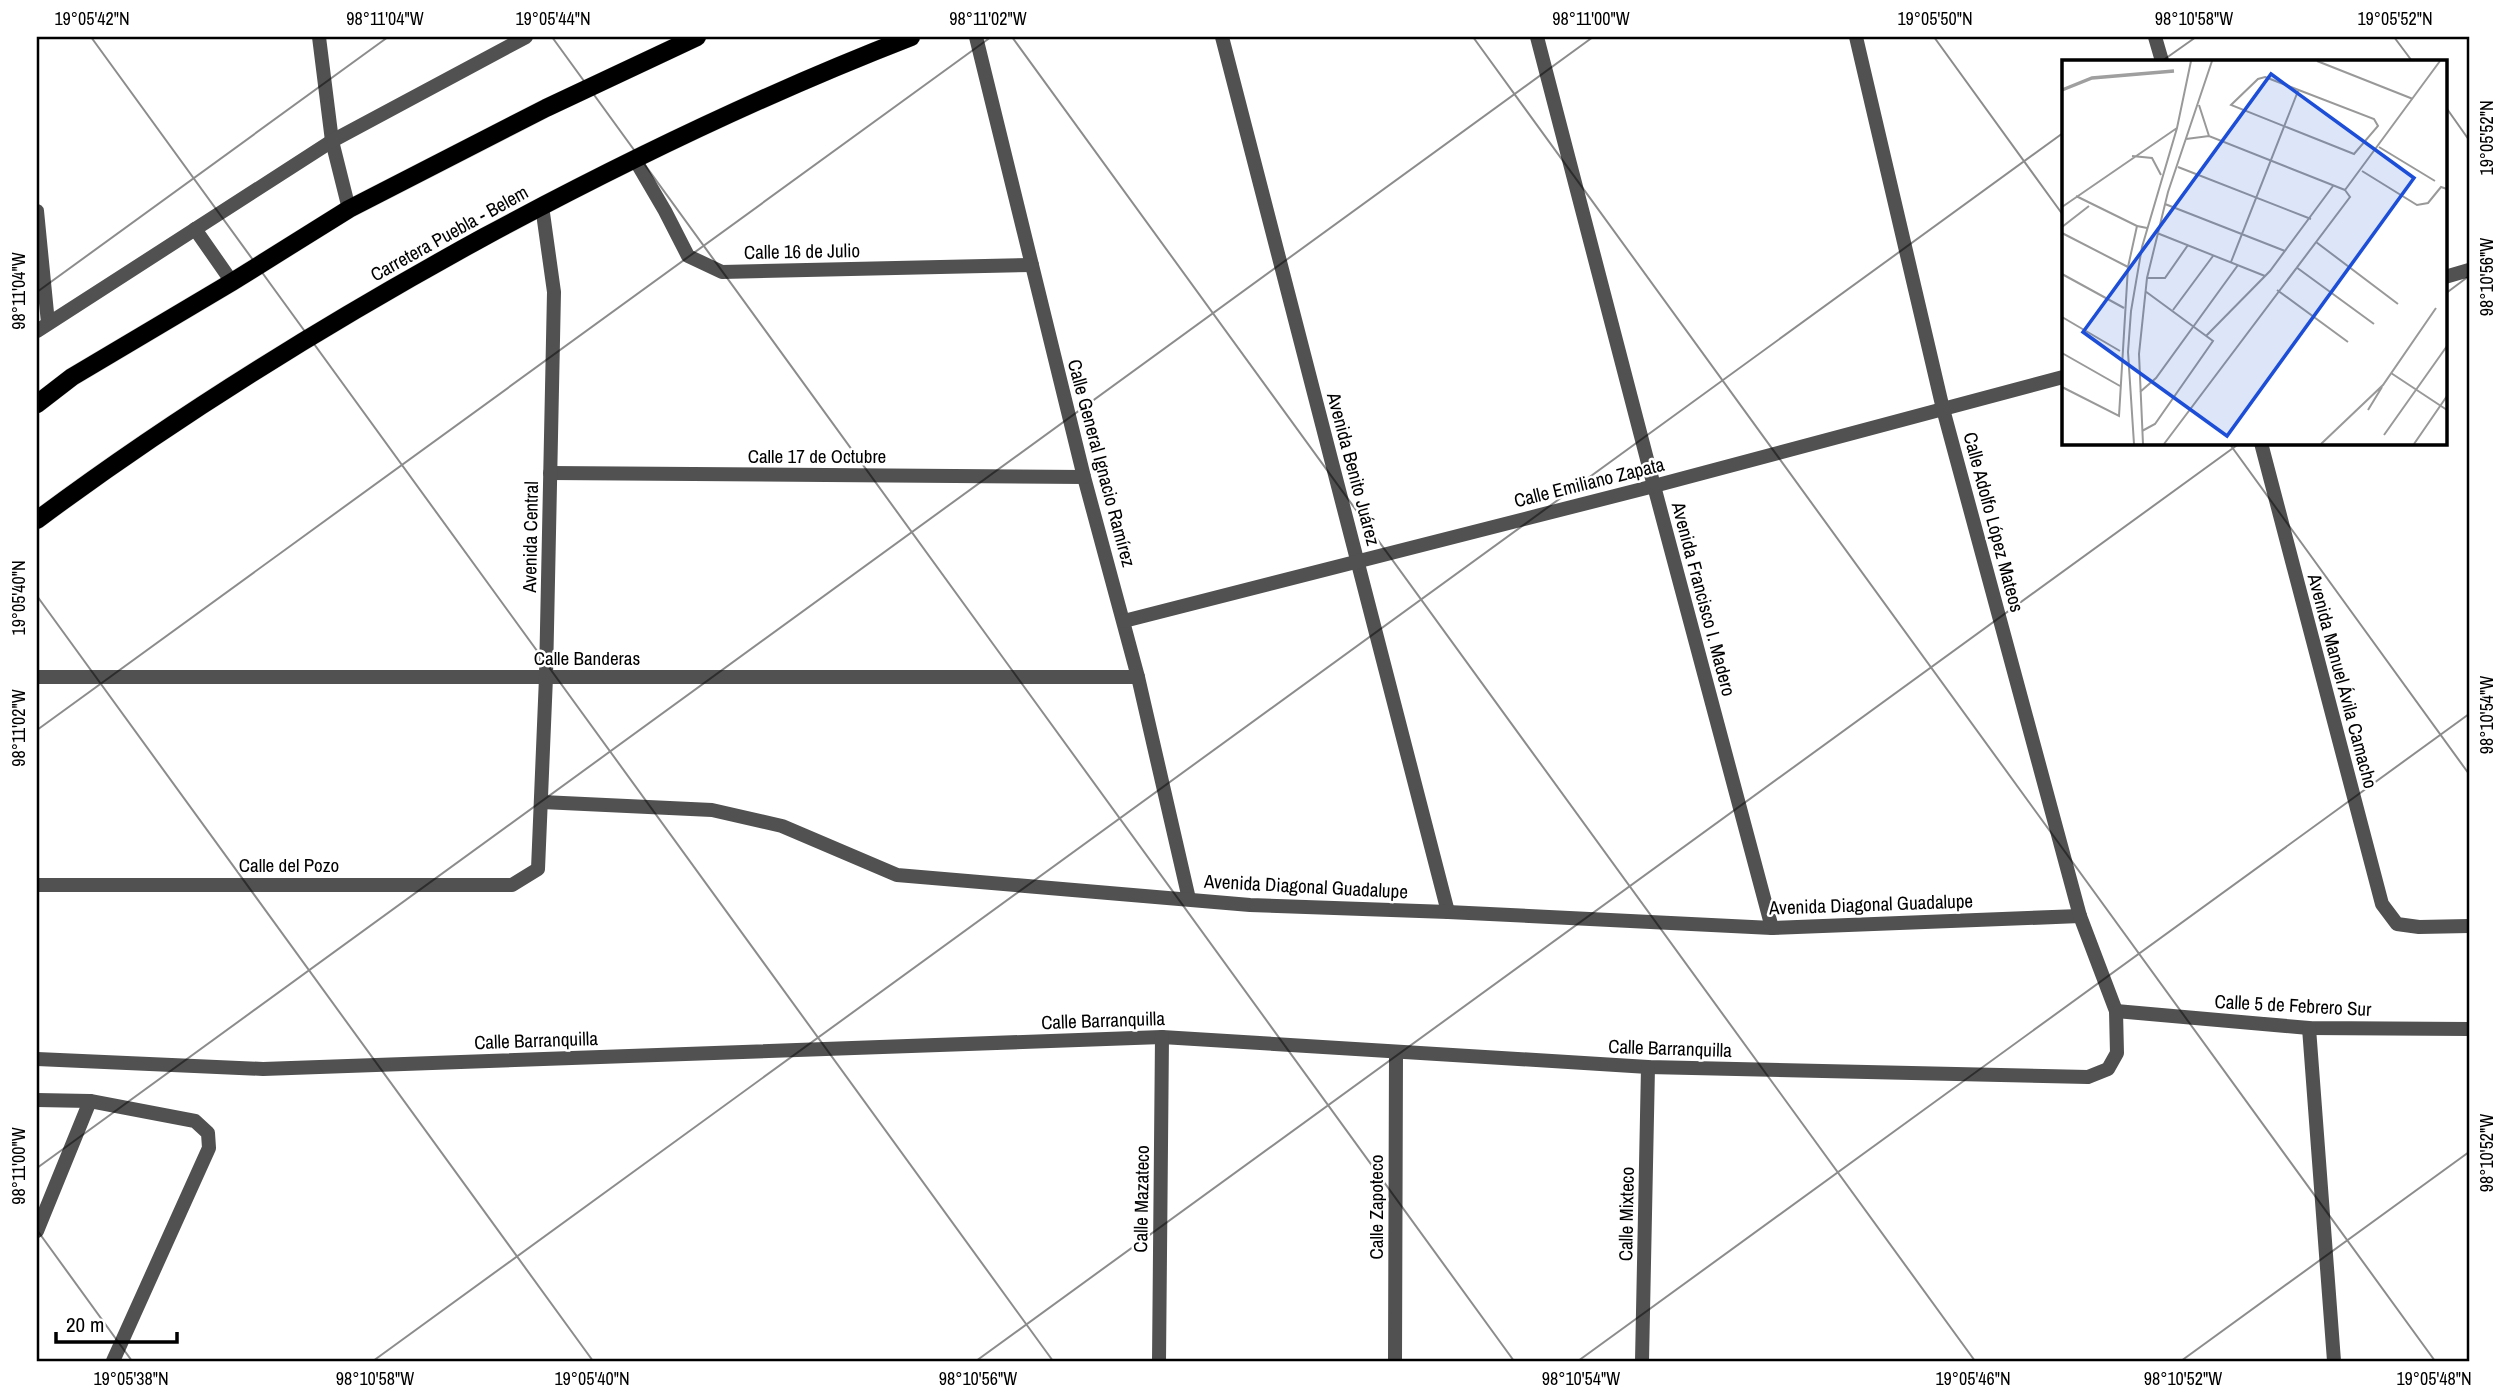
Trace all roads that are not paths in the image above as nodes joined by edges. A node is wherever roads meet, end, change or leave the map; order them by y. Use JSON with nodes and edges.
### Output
{"nodes":[{"id":1,"x":319,"y":37,"type":"edge"},
{"id":2,"x":526,"y":37,"type":"edge"},
{"id":3,"x":697,"y":37,"type":"edge"},
{"id":4,"x":911,"y":37,"type":"edge"},
{"id":5,"x":976,"y":37,"type":"edge"},
{"id":6,"x":1222,"y":37,"type":"edge"},
{"id":7,"x":1537,"y":37,"type":"edge"},
{"id":8,"x":1856,"y":37,"type":"edge"},
{"id":9,"x":2155,"y":37,"type":"edge"},
{"id":10,"x":2162,"y":60,"type":"edge"},
{"id":11,"x":332,"y":141,"type":"junction"},
{"id":12,"x":634,"y":158,"type":"junction"},
{"id":13,"x":542,"y":206,"type":"junction"},
{"id":14,"x":349,"y":209,"type":"junction"},
{"id":15,"x":37,"y":211,"type":"edge"},
{"id":16,"x":195,"y":229,"type":"junction"},
{"id":17,"x":1032,"y":265,"type":"junction"},
{"id":18,"x":2469,"y":271,"type":"edge"},
{"id":19,"x":2446,"y":277,"type":"edge"},
{"id":20,"x":232,"y":282,"type":"junction"},
{"id":21,"x":42,"y":327,"type":"edge"},
{"id":22,"x":2062,"y":377,"type":"edge"},
{"id":23,"x":37,"y":404,"type":"edge"},
{"id":24,"x":1943,"y":409,"type":"junction"},
{"id":25,"x":2262,"y":444,"type":"edge"},
{"id":26,"x":550,"y":473,"type":"junction"},
{"id":27,"x":1084,"y":477,"type":"junction"},
{"id":28,"x":1654,"y":486,"type":"junction"},
{"id":29,"x":37,"y":520,"type":"edge"},
{"id":30,"x":1358,"y":560,"type":"junction"},
{"id":31,"x":1124,"y":621,"type":"junction"},
{"id":32,"x":37,"y":677,"type":"edge"},
{"id":33,"x":546,"y":677,"type":"junction"},
{"id":34,"x":1138,"y":677,"type":"junction"},
{"id":35,"x":542,"y":802,"type":"junction"},
{"id":36,"x":538,"y":869,"type":"joint"},
{"id":37,"x":37,"y":885,"type":"edge"},
{"id":38,"x":1189,"y":899,"type":"junction"},
{"id":39,"x":1448,"y":912,"type":"junction"},
{"id":40,"x":2080,"y":916,"type":"junction"},
{"id":41,"x":2469,"y":926,"type":"edge"},
{"id":42,"x":1772,"y":928,"type":"junction"},
{"id":43,"x":2116,"y":1012,"type":"junction"},
{"id":44,"x":2309,"y":1028,"type":"junction"},
{"id":45,"x":2469,"y":1029,"type":"edge"},
{"id":46,"x":1162,"y":1037,"type":"junction"},
{"id":47,"x":1396,"y":1053,"type":"junction"},
{"id":48,"x":37,"y":1059,"type":"edge"},
{"id":49,"x":1648,"y":1067,"type":"junction"},
{"id":50,"x":37,"y":1100,"type":"edge"},
{"id":51,"x":90,"y":1101,"type":"junction"},
{"id":52,"x":37,"y":1231,"type":"edge"},
{"id":53,"x":113,"y":1361,"type":"edge"},
{"id":54,"x":1158,"y":1361,"type":"edge"},
{"id":55,"x":1395,"y":1361,"type":"edge"},
{"id":56,"x":1642,"y":1361,"type":"edge"},
{"id":57,"x":2334,"y":1361,"type":"edge"}],
"edges":[{"from":1,"to":11,"type":"street"},
{"from":2,"to":11,"type":"street"},
{"from":3,"to":14,"type":"main road"},
{"from":4,"to":12,"type":"main road","name":"Carretera Puebla - Belem"},
{"from":5,"to":17,"type":"street","name":"Calle General Ignacio Ramírez"},
{"from":6,"to":30,"type":"street","name":"Avenida Benito Juárez"},
{"from":7,"to":28,"type":"street","name":"Avenida Francisco I. Madero"},
{"from":8,"to":24,"type":"street","name":"Calle Adolfo López Mateos"},
{"from":9,"to":10,"type":"street"},
{"from":11,"to":14,"type":"street"},
{"from":11,"to":16,"type":"street"},
{"from":12,"to":13,"type":"main road","name":"Carretera Puebla - Belem"},
{"from":12,"to":17,"type":"street","name":"Calle 16 de Julio"},
{"from":13,"to":26,"type":"street","name":"Avenida Central"},
{"from":13,"to":29,"type":"main road","name":"Carretera Puebla - Belem"},
{"from":14,"to":20,"type":"main road"},
{"from":15,"to":21,"type":"street"},
{"from":16,"to":20,"type":"street"},
{"from":16,"to":21,"type":"street"},
{"from":17,"to":27,"type":"street","name":"Calle General Ignacio Ramírez"},
{"from":18,"to":19,"type":"street"},
{"from":20,"to":23,"type":"main road"},
{"from":22,"to":24,"type":"street","name":"Calle Emiliano Zapata"},
{"from":24,"to":28,"type":"street","name":"Calle Emiliano Zapata"},
{"from":24,"to":40,"type":"street","name":"Calle Adolfo López Mateos"},
{"from":25,"to":41,"type":"street","name":"Avenida Manuel Ávila Camacho"},
{"from":26,"to":27,"type":"street","name":"Calle 17 de Octubre"},
{"from":26,"to":33,"type":"street","name":"Avenida Central"},
{"from":27,"to":31,"type":"street","name":"Calle General Ignacio Ramírez"},
{"from":28,"to":30,"type":"street","name":"Calle Emiliano Zapata"},
{"from":28,"to":42,"type":"street","name":"Avenida Francisco I. Madero"},
{"from":30,"to":31,"type":"street","name":"Calle Emiliano Zapata"},
{"from":30,"to":39,"type":"street","name":"Avenida Benito Juárez"},
{"from":31,"to":34,"type":"street","name":"Calle General Ignacio Ramírez"},
{"from":32,"to":33,"type":"street","name":"Calle Banderas"},
{"from":33,"to":34,"type":"street","name":"Calle Banderas"},
{"from":33,"to":35,"type":"street","name":"Avenida Central"},
{"from":34,"to":38,"type":"street","name":"Calle General Ignacio Ramírez"},
{"from":35,"to":36,"type":"street","name":"Avenida Central"},
{"from":35,"to":38,"type":"street","name":"Avenida Diagonal Guadalupe"},
{"from":36,"to":37,"type":"street","name":"Calle del Pozo"},
{"from":38,"to":39,"type":"street","name":"Avenida Diagonal Guadalupe"},
{"from":39,"to":42,"type":"street","name":"Avenida Diagonal Guadalupe"},
{"from":40,"to":42,"type":"street","name":"Avenida Diagonal Guadalupe"},
{"from":40,"to":43,"type":"street","name":"Calle Adolfo López Mateos"},
{"from":43,"to":44,"type":"street","name":"Calle 5 de Febrero Sur"},
{"from":43,"to":49,"type":"street","name":"Calle Barranquilla"},
{"from":44,"to":45,"type":"street","name":"Calle 5 de Febrero Sur"},
{"from":44,"to":57,"type":"street"},
{"from":46,"to":47,"type":"street","name":"Calle Barranquilla"},
{"from":46,"to":48,"type":"street","name":"Calle Barranquilla"},
{"from":46,"to":54,"type":"street","name":"Calle Mazateco"},
{"from":47,"to":49,"type":"street","name":"Calle Barranquilla"},
{"from":47,"to":55,"type":"street","name":"Calle Zapoteco"},
{"from":49,"to":56,"type":"street","name":"Calle Mixteco"},
{"from":50,"to":51,"type":"street"},
{"from":51,"to":52,"type":"street"},
{"from":51,"to":53,"type":"street"}]}
